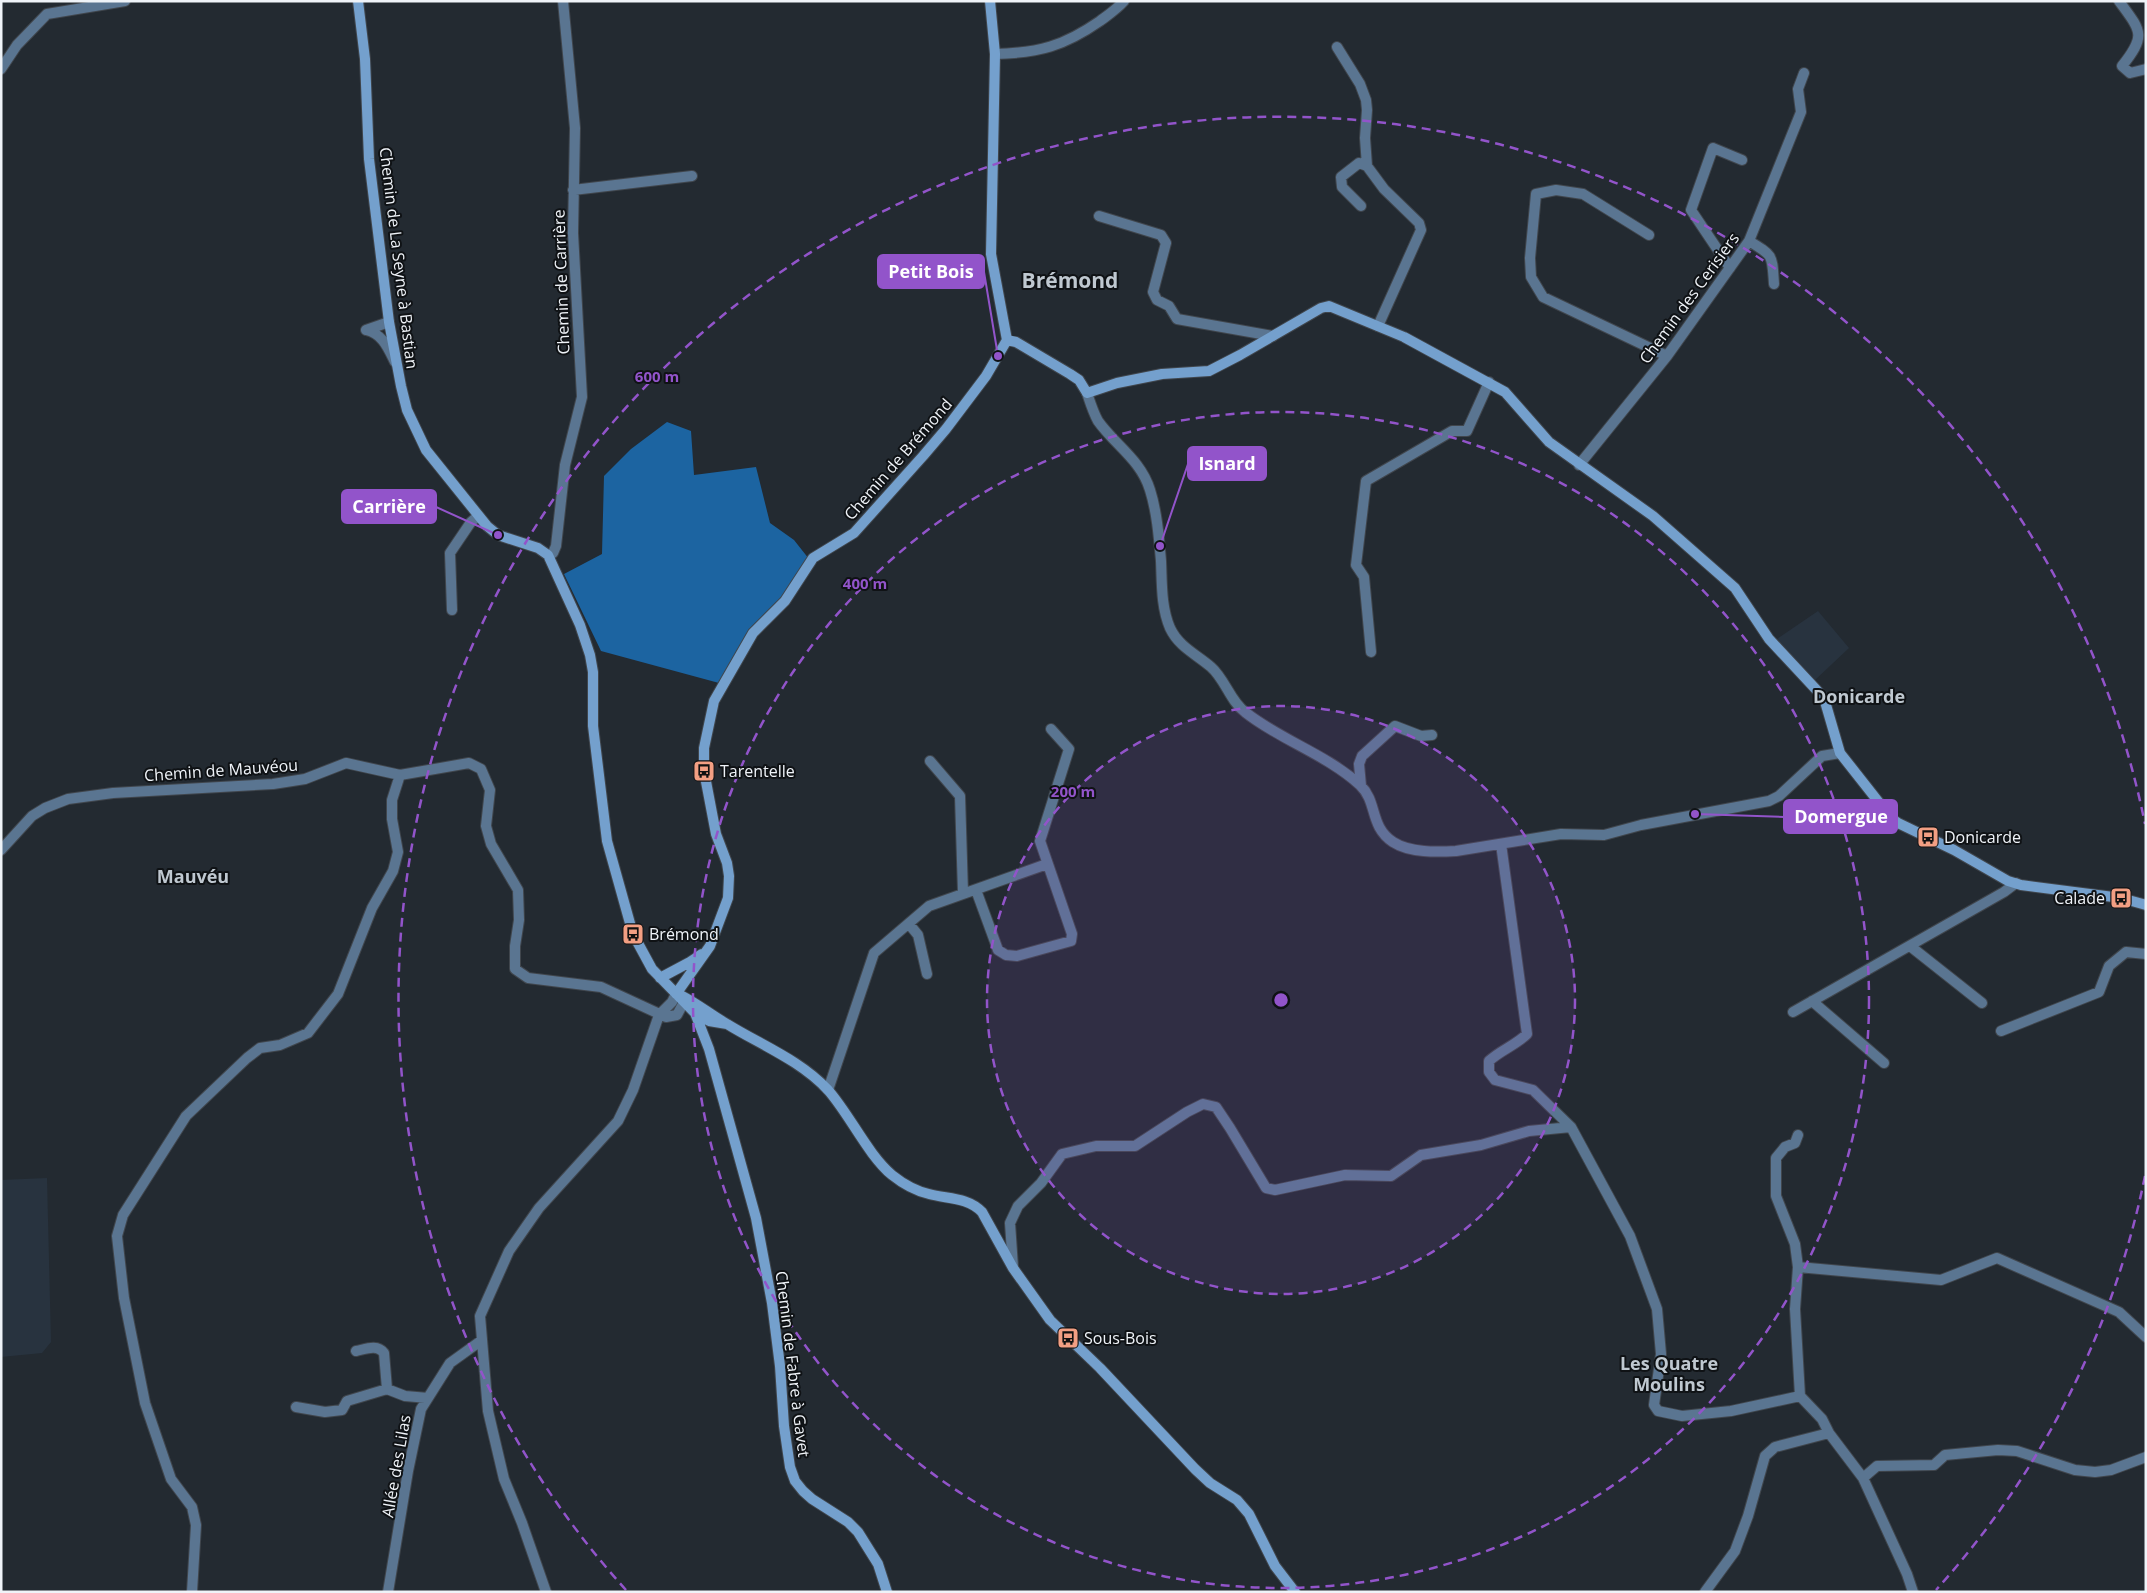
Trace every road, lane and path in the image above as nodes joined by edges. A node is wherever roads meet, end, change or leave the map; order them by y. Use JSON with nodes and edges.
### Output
{"nodes":[{"id":1,"x":125,"y":1,"type":"edge"},
{"id":2,"x":358,"y":1,"type":"edge"},
{"id":3,"x":563,"y":1,"type":"edge"},
{"id":4,"x":990,"y":1,"type":"edge"},
{"id":5,"x":1124,"y":1,"type":"edge"},
{"id":6,"x":2119,"y":1,"type":"edge"},
{"id":7,"x":1338,"y":47,"type":"dead end"},
{"id":8,"x":995,"y":54,"type":"junction"},
{"id":9,"x":1,"y":69,"type":"edge"},
{"id":10,"x":2146,"y":69,"type":"edge"},
{"id":11,"x":1804,"y":73,"type":"dead end"},
{"id":12,"x":1742,"y":160,"type":"dead end"},
{"id":13,"x":1367,"y":166,"type":"junction"},
{"id":14,"x":692,"y":176,"type":"dead end"},
{"id":15,"x":574,"y":190,"type":"junction"},
{"id":16,"x":1361,"y":206,"type":"dead end"},
{"id":17,"x":1099,"y":216,"type":"dead end"},
{"id":18,"x":1649,"y":236,"type":"dead end"},
{"id":19,"x":1750,"y":242,"type":"junction"},
{"id":20,"x":1730,"y":268,"type":"junction"},
{"id":21,"x":1774,"y":284,"type":"dead end"},
{"id":22,"x":389,"y":322,"type":"junction"},
{"id":23,"x":1378,"y":326,"type":"junction"},
{"id":24,"x":1273,"y":336,"type":"junction"},
{"id":25,"x":1006,"y":340,"type":"junction"},
{"id":26,"x":1667,"y":356,"type":"junction"},
{"id":27,"x":396,"y":364,"type":"junction"},
{"id":28,"x":1489,"y":382,"type":"junction"},
{"id":29,"x":1087,"y":393,"type":"junction"},
{"id":30,"x":1579,"y":465,"type":"junction"},
{"id":31,"x":478,"y":516,"type":"junction"},
{"id":32,"x":548,"y":555,"type":"junction"},
{"id":33,"x":452,"y":610,"type":"dead end"},
{"id":34,"x":1371,"y":652,"type":"dead end"},
{"id":35,"x":1052,"y":729,"type":"dead end"},
{"id":36,"x":1432,"y":736,"type":"dead end"},
{"id":37,"x":1840,"y":753,"type":"junction"},
{"id":38,"x":930,"y":761,"type":"dead end"},
{"id":39,"x":400,"y":775,"type":"junction"},
{"id":40,"x":1360,"y":786,"type":"junction"},
{"id":41,"x":1501,"y":844,"type":"junction"},
{"id":42,"x":1,"y":850,"type":"edge"},
{"id":43,"x":1048,"y":864,"type":"junction"},
{"id":44,"x":2016,"y":883,"type":"junction"},
{"id":45,"x":976,"y":890,"type":"junction"},
{"id":46,"x":963,"y":893,"type":"junction"},
{"id":47,"x":2146,"y":904,"type":"edge"},
{"id":48,"x":908,"y":924,"type":"junction"},
{"id":49,"x":710,"y":946,"type":"junction"},
{"id":50,"x":1910,"y":946,"type":"junction"},
{"id":51,"x":2146,"y":954,"type":"edge"},
{"id":52,"x":927,"y":974,"type":"dead end"},
{"id":53,"x":660,"y":978,"type":"junction"},
{"id":54,"x":681,"y":998,"type":"junction"},
{"id":55,"x":1812,"y":1001,"type":"junction"},
{"id":56,"x":1982,"y":1003,"type":"dead end"},
{"id":57,"x":1794,"y":1012,"type":"dead end"},
{"id":58,"x":695,"y":1013,"type":"junction"},
{"id":59,"x":659,"y":1015,"type":"junction"},
{"id":60,"x":708,"y":1016,"type":"junction"},
{"id":61,"x":2001,"y":1031,"type":"dead end"},
{"id":62,"x":709,"y":1049,"type":"junction"},
{"id":63,"x":1884,"y":1063,"type":"dead end"},
{"id":64,"x":828,"y":1090,"type":"junction"},
{"id":65,"x":1571,"y":1127,"type":"junction"},
{"id":66,"x":1798,"y":1135,"type":"dead end"},
{"id":67,"x":1798,"y":1267,"type":"junction"},
{"id":68,"x":1013,"y":1268,"type":"junction"},
{"id":69,"x":2146,"y":1338,"type":"edge"},
{"id":70,"x":482,"y":1340,"type":"junction"},
{"id":71,"x":356,"y":1351,"type":"dead end"},
{"id":72,"x":387,"y":1389,"type":"junction"},
{"id":73,"x":1800,"y":1396,"type":"junction"},
{"id":74,"x":428,"y":1398,"type":"junction"},
{"id":75,"x":296,"y":1407,"type":"dead end"},
{"id":76,"x":1829,"y":1433,"type":"junction"},
{"id":77,"x":2146,"y":1457,"type":"edge"},
{"id":78,"x":1863,"y":1478,"type":"junction"},
{"id":79,"x":192,"y":1592,"type":"edge"},
{"id":80,"x":388,"y":1592,"type":"edge"},
{"id":81,"x":546,"y":1592,"type":"edge"},
{"id":82,"x":887,"y":1592,"type":"edge"},
{"id":83,"x":1295,"y":1592,"type":"edge"},
{"id":84,"x":1705,"y":1592,"type":"edge"},
{"id":85,"x":1913,"y":1592,"type":"edge"}],
"edges":[{"from":1,"to":9,"type":"street"},
{"from":2,"to":22,"type":"street","name":"Chemin de La Seyne à Bastian"},
{"from":3,"to":15,"type":"street","name":"Chemin de Carrière"},
{"from":4,"to":8,"type":"street"},
{"from":5,"to":8,"type":"street"},
{"from":6,"to":10,"type":"street"},
{"from":7,"to":13,"type":"street"},
{"from":8,"to":25,"type":"street"},
{"from":11,"to":19,"type":"street","name":"Chemin des Cerisiers"},
{"from":12,"to":20,"type":"street"},
{"from":13,"to":16,"type":"street"},
{"from":13,"to":23,"type":"street"},
{"from":14,"to":15,"type":"street"},
{"from":15,"to":32,"type":"street","name":"Chemin de Carrière"},
{"from":17,"to":24,"type":"street"},
{"from":18,"to":26,"type":"street"},
{"from":19,"to":20,"type":"street","name":"Chemin des Cerisiers"},
{"from":19,"to":21,"type":"street"},
{"from":20,"to":26,"type":"street","name":"Chemin des Cerisiers"},
{"from":22,"to":27,"type":"street","name":"Chemin de La Seyne à Bastian"},
{"from":22,"to":27,"type":"street"},
{"from":23,"to":24,"type":"street"},
{"from":23,"to":28,"type":"street"},
{"from":24,"to":29,"type":"street"},
{"from":25,"to":29,"type":"street"},
{"from":25,"to":49,"type":"street","name":"Chemin de Brémond"},
{"from":26,"to":30,"type":"street","name":"Chemin des Cerisiers"},
{"from":27,"to":31,"type":"street","name":"Chemin de La Seyne à Bastian"},
{"from":28,"to":30,"type":"street"},
{"from":28,"to":34,"type":"street"},
{"from":29,"to":40,"type":"street"},
{"from":30,"to":37,"type":"street"},
{"from":31,"to":32,"type":"street","name":"Chemin de La Seyne à Bastian"},
{"from":31,"to":33,"type":"street"},
{"from":32,"to":53,"type":"street"},
{"from":35,"to":43,"type":"street"},
{"from":36,"to":40,"type":"street"},
{"from":37,"to":41,"type":"street"},
{"from":37,"to":44,"type":"street"},
{"from":38,"to":46,"type":"street"},
{"from":39,"to":42,"type":"street","name":"Chemin de Mauvéou"},
{"from":39,"to":59,"type":"street","name":"Chemin de Mauvéou"},
{"from":39,"to":79,"type":"street"},
{"from":40,"to":41,"type":"street"},
{"from":41,"to":65,"type":"street"},
{"from":43,"to":45,"type":"street"},
{"from":43,"to":45,"type":"street"},
{"from":44,"to":47,"type":"street"},
{"from":44,"to":50,"type":"street"},
{"from":45,"to":46,"type":"street"},
{"from":46,"to":48,"type":"street"},
{"from":48,"to":52,"type":"street"},
{"from":48,"to":64,"type":"street"},
{"from":49,"to":53,"type":"street"},
{"from":49,"to":54,"type":"street","name":"Chemin de Brémond"},
{"from":50,"to":55,"type":"street"},
{"from":50,"to":56,"type":"street"},
{"from":51,"to":61,"type":"street"},
{"from":53,"to":54,"type":"street"},
{"from":54,"to":58,"type":"street"},
{"from":54,"to":59,"type":"street"},
{"from":54,"to":60,"type":"street"},
{"from":55,"to":57,"type":"street"},
{"from":55,"to":63,"type":"street"},
{"from":58,"to":60,"type":"street"},
{"from":58,"to":62,"type":"street","name":"Chemin de Fabre à Gavet"},
{"from":59,"to":70,"type":"street"},
{"from":60,"to":62,"type":"street","name":"Chemin de Fabre à Gavet"},
{"from":60,"to":64,"type":"street"},
{"from":62,"to":82,"type":"street","name":"Chemin de Fabre à Gavet"},
{"from":64,"to":68,"type":"street"},
{"from":65,"to":68,"type":"street"},
{"from":65,"to":73,"type":"street"},
{"from":66,"to":67,"type":"street"},
{"from":67,"to":69,"type":"street"},
{"from":67,"to":73,"type":"street"},
{"from":68,"to":83,"type":"street"},
{"from":70,"to":74,"type":"street","name":"Allée des Lilas"},
{"from":70,"to":81,"type":"street"},
{"from":71,"to":72,"type":"street"},
{"from":72,"to":74,"type":"street"},
{"from":72,"to":75,"type":"street"},
{"from":73,"to":76,"type":"street"},
{"from":74,"to":80,"type":"street","name":"Allée des Lilas"},
{"from":76,"to":78,"type":"street"},
{"from":76,"to":84,"type":"street"},
{"from":77,"to":78,"type":"street"},
{"from":78,"to":85,"type":"street"}]}
